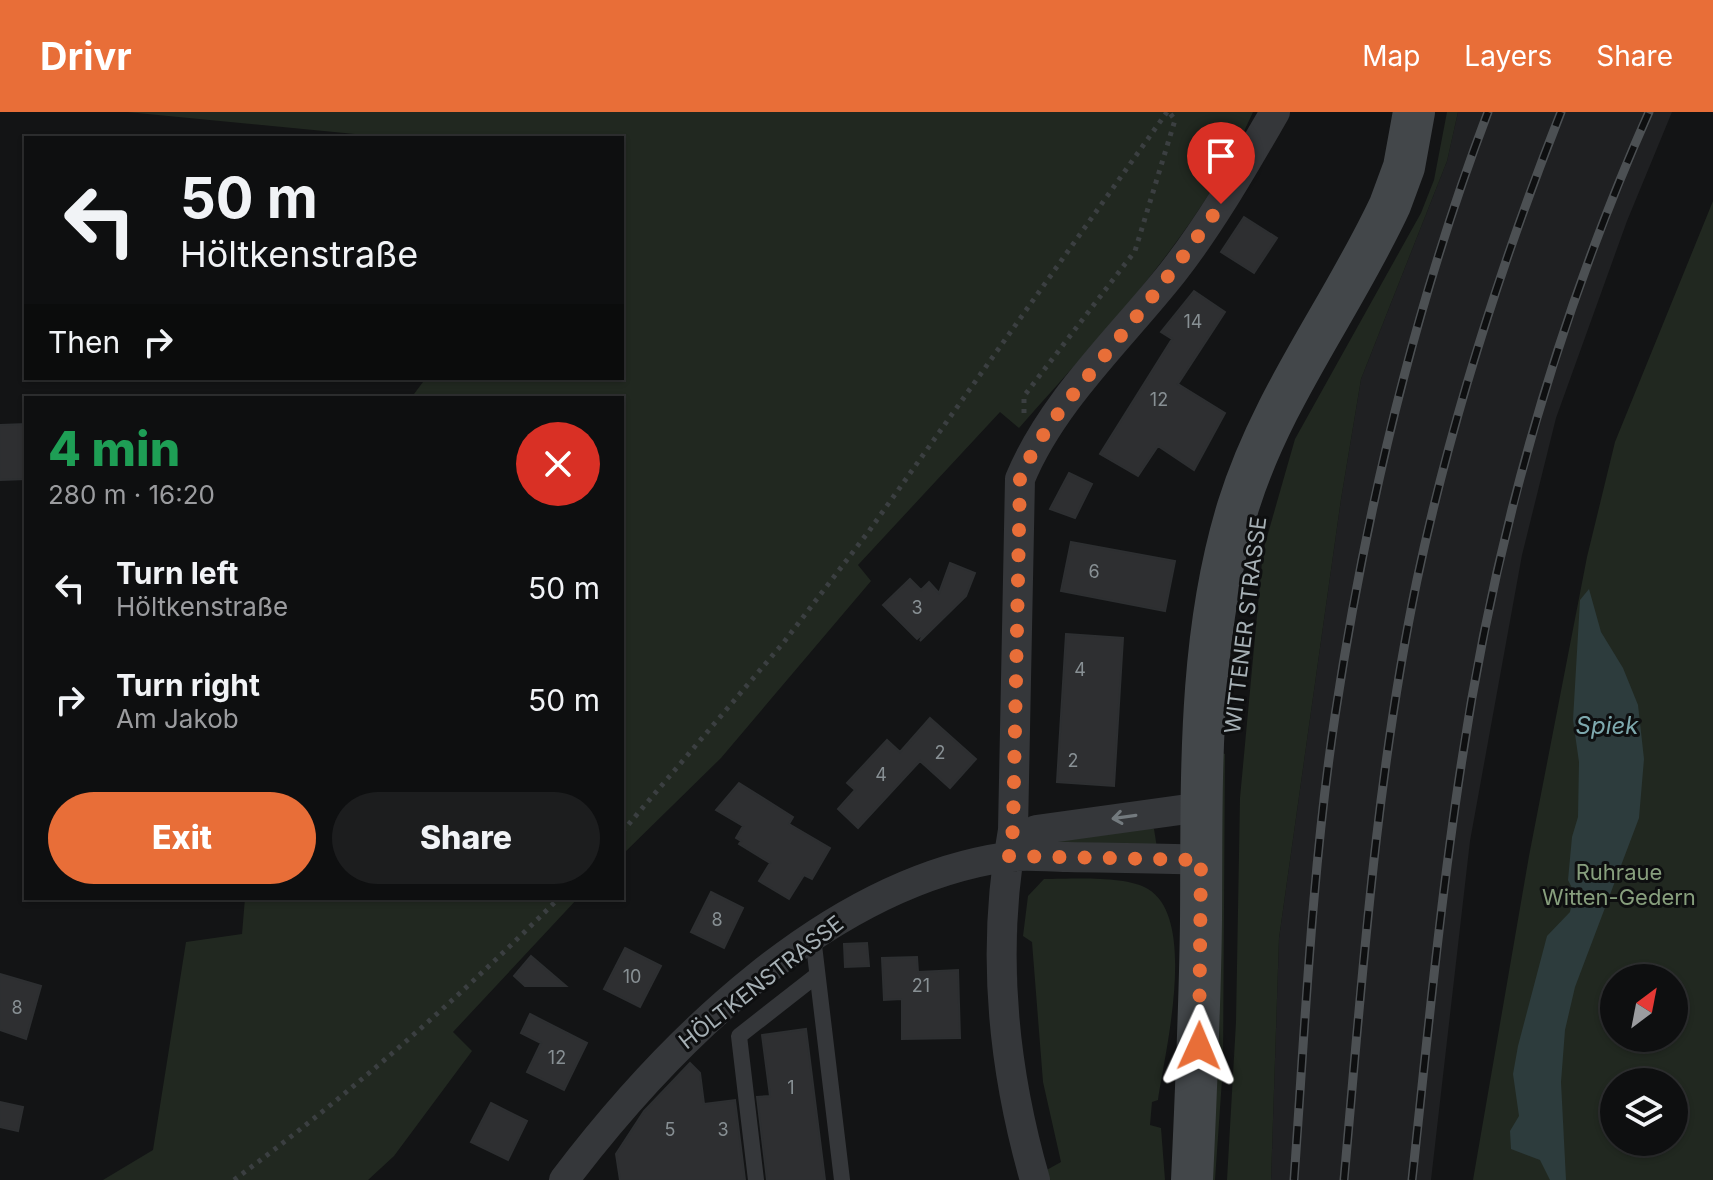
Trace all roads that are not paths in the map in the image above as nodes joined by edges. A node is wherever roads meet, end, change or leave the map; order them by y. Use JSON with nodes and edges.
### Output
{"nodes":[{"id":1,"x":1275,"y":112,"type":"edge"},
{"id":2,"x":1414,"y":112,"type":"edge"},
{"id":3,"x":1202,"y":807,"type":"junction"},
{"id":4,"x":1008,"y":856,"type":"junction"},
{"id":5,"x":1201,"y":860,"type":"junction"},
{"id":6,"x":813,"y":937,"type":"junction"},
{"id":7,"x":817,"y":975,"type":"junction"},
{"id":8,"x":564,"y":1180,"type":"edge"},
{"id":9,"x":756,"y":1180,"type":"edge"},
{"id":10,"x":842,"y":1180,"type":"edge"},
{"id":11,"x":1035,"y":1180,"type":"edge"},
{"id":12,"x":1192,"y":1180,"type":"edge"}],
"edges":[{"from":1,"to":4,"type":"street"},
{"from":2,"to":3,"type":"main road","name":"WITTENER STRASSE"},
{"from":3,"to":4,"type":"street","name":"HÖLTKENSTRASSE","one_way":true},
{"from":3,"to":5,"type":"main road","name":"WITTENER STRASSE"},
{"from":4,"to":5,"type":"street","name":"HÖLTKENSTRASSE"},
{"from":4,"to":6,"type":"street","name":"HÖLTKENSTRASSE"},
{"from":4,"to":11,"type":"street"},
{"from":5,"to":12,"type":"main road","name":"WITTENER STRASSE"},
{"from":6,"to":7,"type":"lane"},
{"from":6,"to":8,"type":"street","name":"HÖLTKENSTRASSE"},
{"from":7,"to":9,"type":"lane"},
{"from":7,"to":10,"type":"lane"}]}
